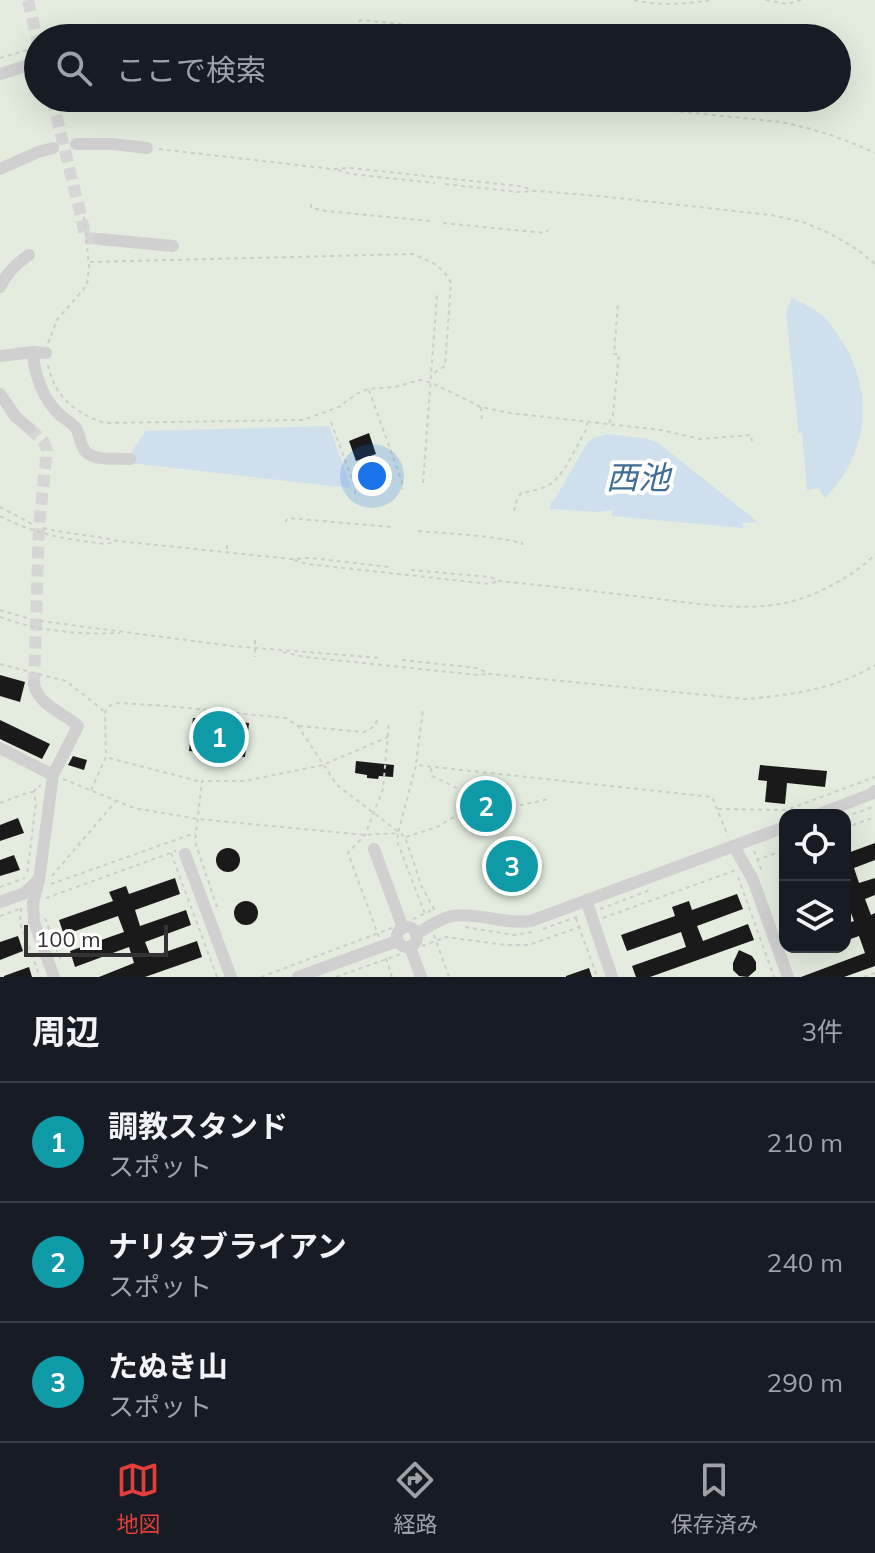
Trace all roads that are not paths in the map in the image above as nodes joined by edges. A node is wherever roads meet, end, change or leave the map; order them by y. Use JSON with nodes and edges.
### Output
{"nodes":[{"id":1,"x":24,"y":66,"type":"edge"},
{"id":2,"x":0,"y":74,"type":"edge"},
{"id":3,"x":76,"y":144,"type":"dead end"},
{"id":4,"x":53,"y":148,"type":"dead end"},
{"id":5,"x":147,"y":148,"type":"road end"},
{"id":6,"x":0,"y":169,"type":"edge"},
{"id":7,"x":99,"y":239,"type":"dead end"},
{"id":8,"x":173,"y":246,"type":"dead end"},
{"id":9,"x":29,"y":255,"type":"dead end"},
{"id":10,"x":0,"y":287,"type":"edge"},
{"id":11,"x":0,"y":356,"type":"edge"},
{"id":12,"x":0,"y":394,"type":"edge"},
{"id":13,"x":29,"y":428,"type":"tunnel mouth"},
{"id":14,"x":130,"y":459,"type":"dead end"},
{"id":15,"x":34,"y":684,"type":"tunnel mouth"},
{"id":16,"x":0,"y":748,"type":"edge"},
{"id":17,"x":53,"y":775,"type":"junction"},
{"id":18,"x":875,"y":791,"type":"edge"},
{"id":19,"x":832,"y":809,"type":"edge"},
{"id":20,"x":779,"y":829,"type":"edge"},
{"id":21,"x":734,"y":846,"type":"junction"},
{"id":22,"x":374,"y":849,"type":"dead end"},
{"id":23,"x":185,"y":854,"type":"dead end"},
{"id":24,"x":29,"y":898,"type":"junction"},
{"id":25,"x":0,"y":902,"type":"edge"},
{"id":26,"x":588,"y":906,"type":"junction"},
{"id":27,"x":402,"y":926,"type":"junction"},
{"id":28,"x":416,"y":934,"type":"junction"},
{"id":29,"x":397,"y":941,"type":"junction"},
{"id":30,"x":410,"y":947,"type":"junction"},
{"id":31,"x":54,"y":977,"type":"edge"},
{"id":32,"x":231,"y":977,"type":"edge"},
{"id":33,"x":298,"y":977,"type":"edge"},
{"id":34,"x":421,"y":977,"type":"edge"},
{"id":35,"x":612,"y":977,"type":"edge"},
{"id":36,"x":788,"y":977,"type":"edge"}],
"edges":[{"from":1,"to":2,"type":"lane"},
{"from":3,"to":5,"type":"lane"},
{"from":4,"to":6,"type":"lane"},
{"from":7,"to":8,"type":"lane"},
{"from":9,"to":10,"type":"lane"},
{"from":11,"to":14,"type":"lane"},
{"from":12,"to":13,"type":"lane"},
{"from":15,"to":17,"type":"lane"},
{"from":16,"to":17,"type":"lane"},
{"from":17,"to":24,"type":"lane"},
{"from":18,"to":19,"type":"lane"},
{"from":20,"to":21,"type":"lane"},
{"from":21,"to":26,"type":"lane"},
{"from":21,"to":36,"type":"lane"},
{"from":22,"to":27,"type":"lane"},
{"from":23,"to":32,"type":"lane"},
{"from":24,"to":25,"type":"lane"},
{"from":24,"to":31,"type":"lane"},
{"from":26,"to":28,"type":"lane"},
{"from":26,"to":35,"type":"lane"},
{"from":27,"to":28,"type":"lane"},
{"from":27,"to":29,"type":"lane"},
{"from":28,"to":30,"type":"lane"},
{"from":29,"to":30,"type":"lane"},
{"from":29,"to":33,"type":"lane"},
{"from":30,"to":34,"type":"lane"}]}
